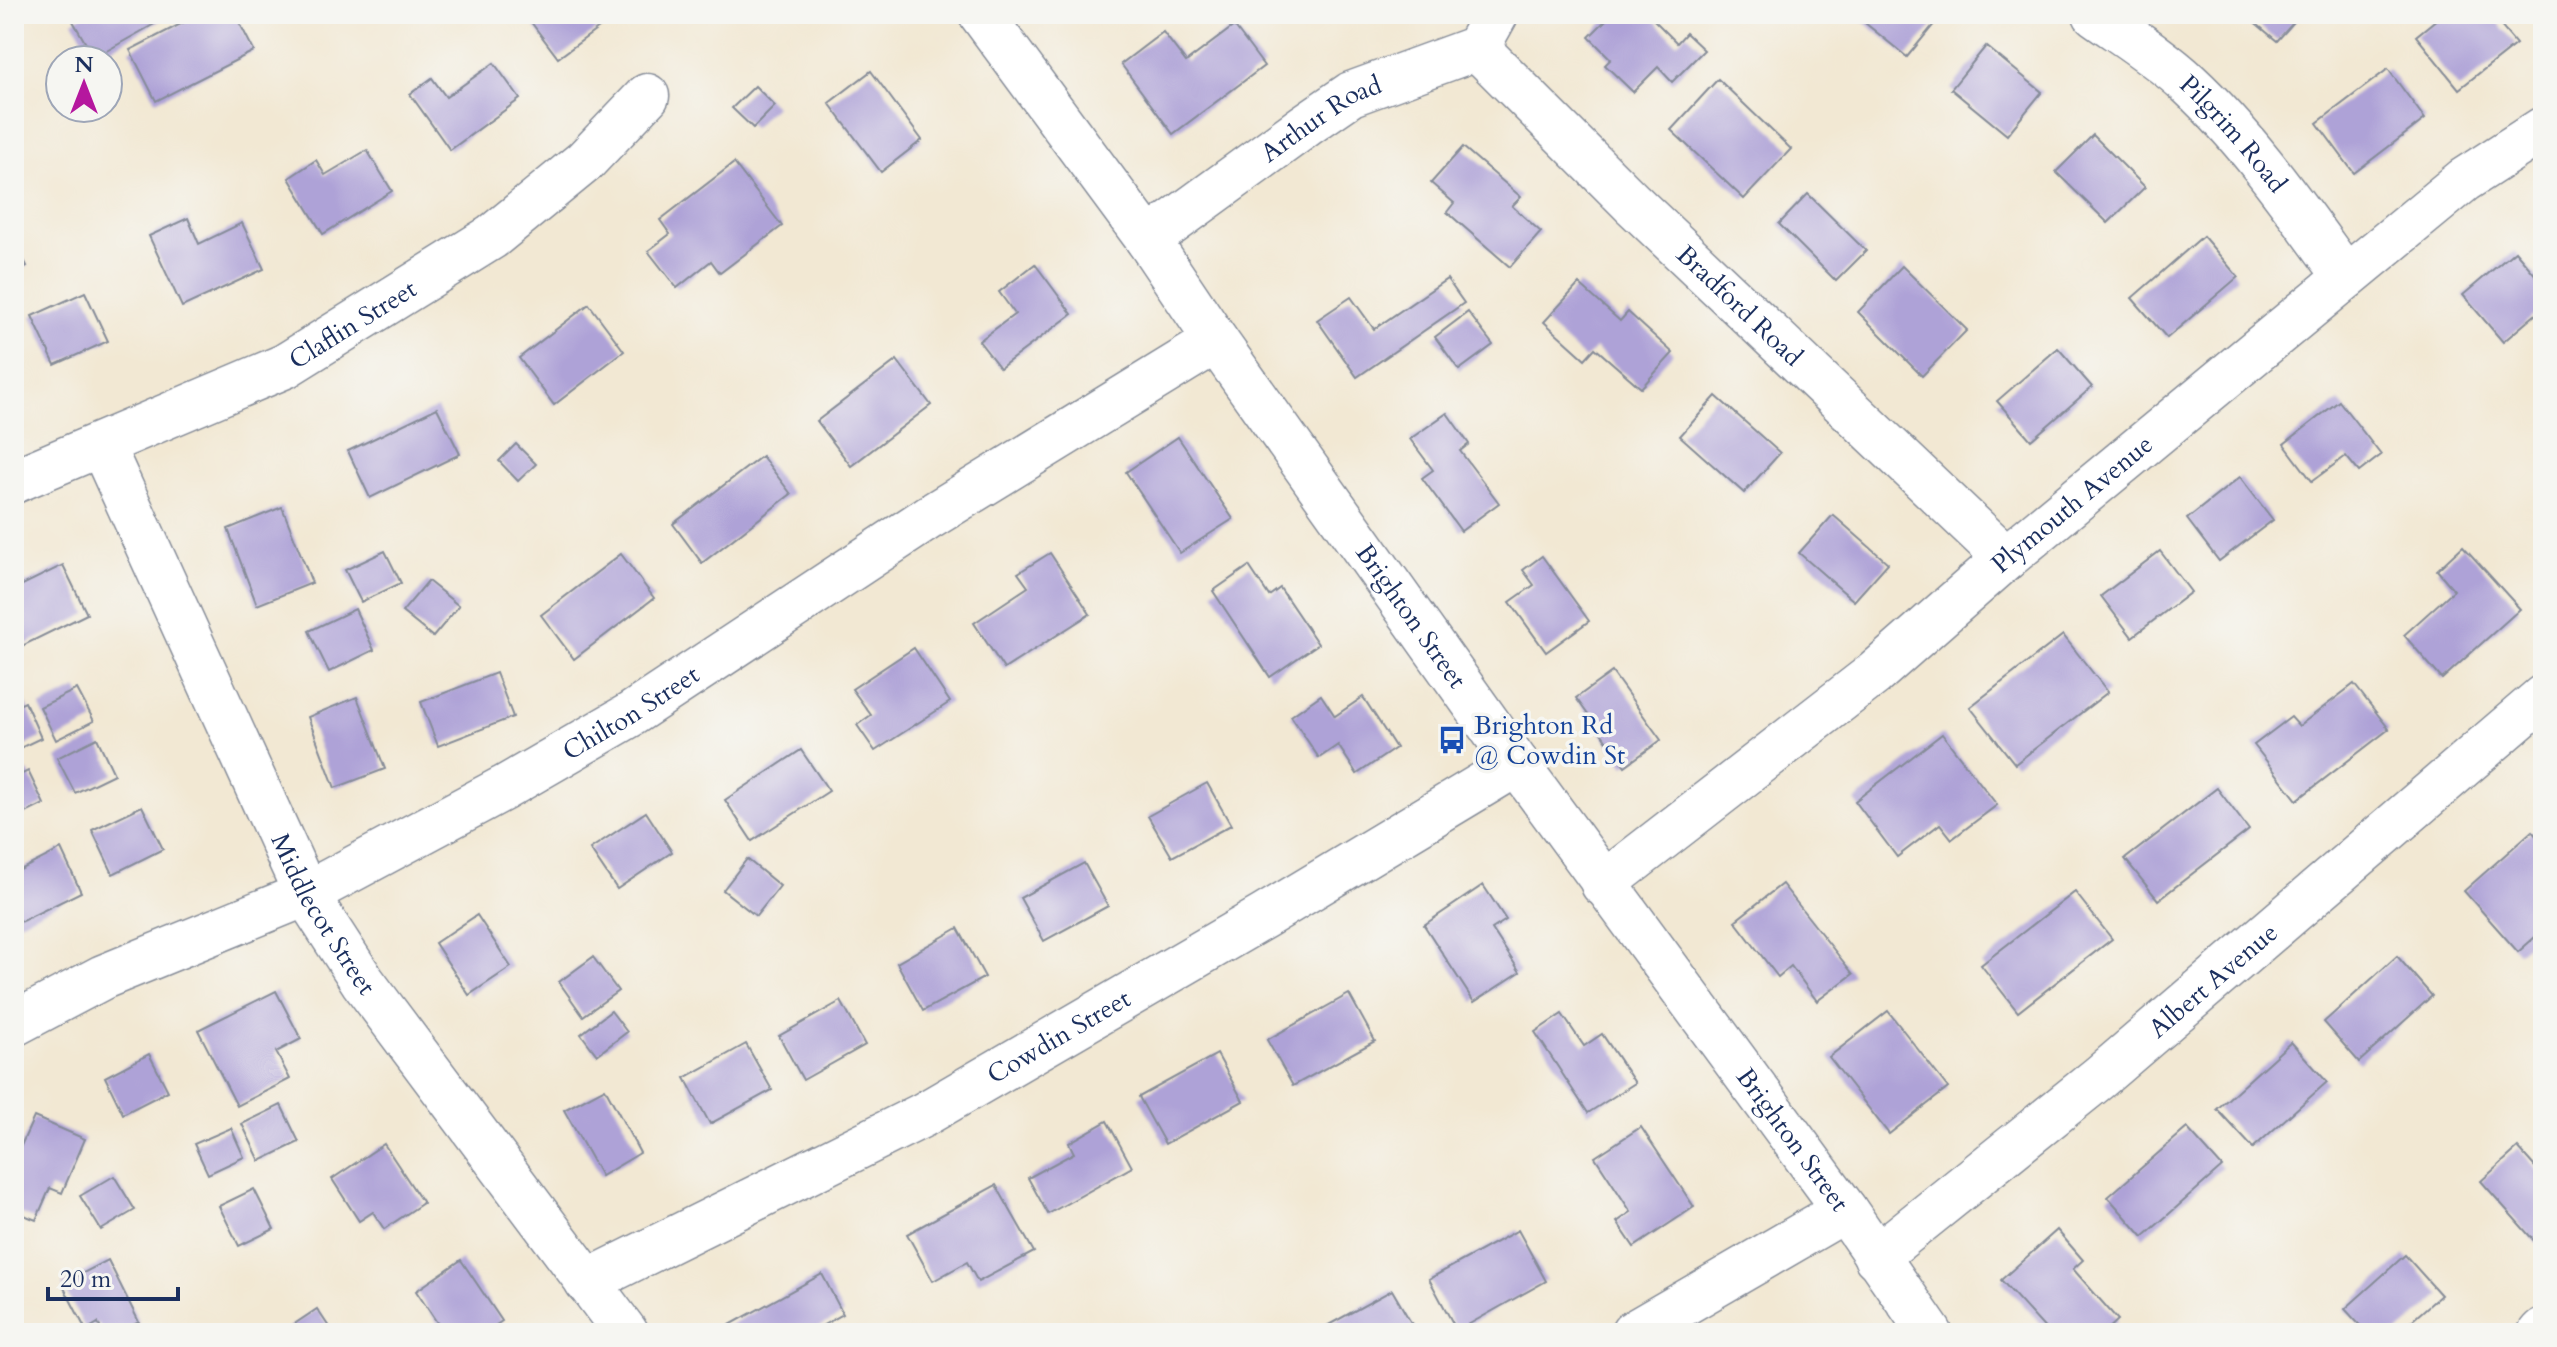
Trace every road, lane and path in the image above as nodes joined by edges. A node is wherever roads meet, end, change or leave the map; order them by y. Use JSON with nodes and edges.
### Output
{"nodes":[{"id":1,"x":981,"y":14,"type":"edge"},
{"id":2,"x":2095,"y":14,"type":"edge"},
{"id":3,"x":1487,"y":31,"type":"edge"},
{"id":4,"x":647,"y":96,"type":"dead end"},
{"id":5,"x":2543,"y":129,"type":"edge"},
{"id":6,"x":1148,"y":240,"type":"junction"},
{"id":7,"x":2346,"y":277,"type":"junction"},
{"id":8,"x":1216,"y":341,"type":"junction"},
{"id":9,"x":102,"y":446,"type":"junction"},
{"id":10,"x":14,"y":481,"type":"edge"},
{"id":11,"x":2006,"y":558,"type":"junction"},
{"id":12,"x":2543,"y":697,"type":"edge"},
{"id":13,"x":1517,"y":764,"type":"junction"},
{"id":14,"x":1603,"y":884,"type":"junction"},
{"id":15,"x":306,"y":894,"type":"junction"},
{"id":16,"x":14,"y":1024,"type":"edge"},
{"id":17,"x":1845,"y":1210,"type":"junction"},
{"id":18,"x":1876,"y":1257,"type":"junction"},
{"id":19,"x":587,"y":1282,"type":"junction"},
{"id":20,"x":626,"y":1333,"type":"edge"},
{"id":21,"x":1633,"y":1333,"type":"edge"},
{"id":22,"x":1930,"y":1333,"type":"edge"}],
"edges":[{"from":1,"to":6,"type":"street","name":"Brighton Street"},
{"from":2,"to":7,"type":"street","name":"Pilgrim Road"},
{"from":3,"to":6,"type":"street","name":"Arthur Road"},
{"from":3,"to":11,"type":"street","name":"Bradford Road"},
{"from":4,"to":9,"type":"street","name":"Claflin Street"},
{"from":5,"to":7,"type":"street","name":"Plymouth Avenue"},
{"from":6,"to":8,"type":"street","name":"Brighton Street"},
{"from":7,"to":11,"type":"street","name":"Plymouth Avenue"},
{"from":8,"to":13,"type":"street","name":"Brighton Street"},
{"from":8,"to":15,"type":"street","name":"Chilton Street"},
{"from":9,"to":10,"type":"street","name":"Claflin Street"},
{"from":9,"to":15,"type":"street","name":"Middlecot Street"},
{"from":11,"to":14,"type":"street","name":"Plymouth Avenue"},
{"from":12,"to":18,"type":"street","name":"Albert Avenue"},
{"from":13,"to":14,"type":"street","name":"Brighton Street"},
{"from":13,"to":19,"type":"street","name":"Cowdin Street"},
{"from":14,"to":17,"type":"street","name":"Brighton Street"},
{"from":15,"to":16,"type":"street","name":"Chilton Street"},
{"from":15,"to":19,"type":"street","name":"Middlecot Street"},
{"from":17,"to":18,"type":"street","name":"Brighton Street"},
{"from":17,"to":21,"type":"street"},
{"from":18,"to":22,"type":"street","name":"Brighton Street"},
{"from":19,"to":20,"type":"street","name":"Middlecot Street"}]}
